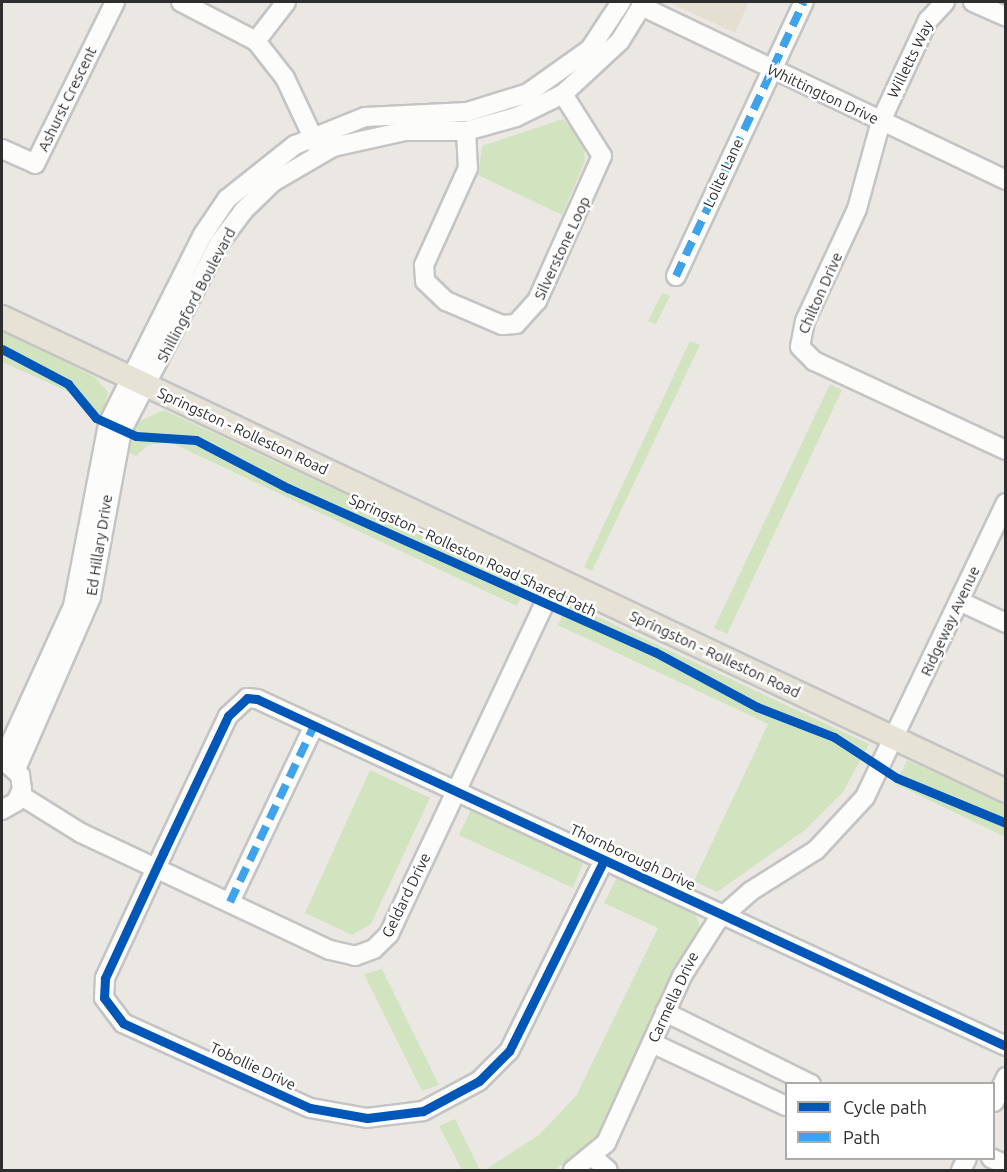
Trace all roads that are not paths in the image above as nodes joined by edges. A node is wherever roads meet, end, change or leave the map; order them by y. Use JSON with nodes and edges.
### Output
{"nodes":[{"id":1,"x":115,"y":2,"type":"edge"},
{"id":2,"x":181,"y":2,"type":"edge"},
{"id":3,"x":286,"y":2,"type":"edge"},
{"id":4,"x":621,"y":2,"type":"edge"},
{"id":5,"x":804,"y":2,"type":"edge"},
{"id":6,"x":945,"y":2,"type":"edge"},
{"id":7,"x":973,"y":2,"type":"edge"},
{"id":8,"x":642,"y":4,"type":"edge"},
{"id":9,"x":1005,"y":17,"type":"edge"},
{"id":10,"x":256,"y":41,"type":"junction"},
{"id":11,"x":771,"y":69,"type":"junction"},
{"id":12,"x":563,"y":94,"type":"junction"},
{"id":13,"x":881,"y":121,"type":"junction"},
{"id":14,"x":466,"y":130,"type":"junction"},
{"id":15,"x":313,"y":136,"type":"junction"},
{"id":16,"x":2,"y":149,"type":"edge"},
{"id":17,"x":320,"y":154,"type":"junction"},
{"id":18,"x":1005,"y":180,"type":"edge"},
{"id":19,"x":676,"y":276,"type":"dead end"},
{"id":20,"x":2,"y":317,"type":"edge"},
{"id":21,"x":138,"y":381,"type":"junction"},
{"id":22,"x":1005,"y":450,"type":"edge"},
{"id":23,"x":1005,"y":502,"type":"edge"},
{"id":24,"x":556,"y":579,"type":"junction"},
{"id":25,"x":959,"y":601,"type":"junction"},
{"id":26,"x":1005,"y":623,"type":"edge"},
{"id":27,"x":247,"y":698,"type":"joint"},
{"id":28,"x":314,"y":726,"type":"junction"},
{"id":29,"x":894,"y":739,"type":"junction"},
{"id":30,"x":6,"y":764,"type":"edge"},
{"id":31,"x":456,"y":791,"type":"junction"},
{"id":32,"x":1005,"y":791,"type":"edge"},
{"id":33,"x":20,"y":795,"type":"junction"},
{"id":34,"x":2,"y":810,"type":"edge"},
{"id":35,"x":604,"y":860,"type":"junction"},
{"id":36,"x":156,"y":868,"type":"junction"},
{"id":37,"x":230,"y":902,"type":"junction"},
{"id":38,"x":722,"y":915,"type":"junction"},
{"id":39,"x":665,"y":1012,"type":"junction"},
{"id":40,"x":652,"y":1043,"type":"junction"},
{"id":41,"x":1005,"y":1046,"type":"edge"},
{"id":42,"x":755,"y":1054,"type":"junction"},
{"id":43,"x":1005,"y":1077,"type":"edge"},
{"id":44,"x":809,"y":1082,"type":"edge"},
{"id":45,"x":741,"y":1084,"type":"junction"},
{"id":46,"x":995,"y":1098,"type":"edge"},
{"id":47,"x":785,"y":1106,"type":"edge"},
{"id":48,"x":594,"y":1158,"type":"junction"},
{"id":49,"x":573,"y":1170,"type":"edge"},
{"id":50,"x":608,"y":1170,"type":"edge"}],
"edges":[{"from":1,"to":16,"type":"street","name":"Ashurst Crescent"},
{"from":2,"to":10,"type":"street"},
{"from":3,"to":10,"type":"street"},
{"from":4,"to":15,"type":"street","name":"Shillingford Boulevard"},
{"from":5,"to":11,"type":"street","name":"Lolite Lane"},
{"from":6,"to":13,"type":"street","name":"Willetts Way"},
{"from":7,"to":9,"type":"street"},
{"from":8,"to":11,"type":"street","name":"Whittington Drive"},
{"from":8,"to":12,"type":"street","name":"Shillingford Boulevard"},
{"from":10,"to":15,"type":"street"},
{"from":11,"to":13,"type":"street","name":"Whittington Drive"},
{"from":11,"to":19,"type":"street","name":"Lolite Lane"},
{"from":12,"to":14,"type":"street","name":"Shillingford Boulevard"},
{"from":12,"to":14,"type":"street","name":"Silverstone Loop"},
{"from":13,"to":18,"type":"street","name":"Whittington Drive"},
{"from":13,"to":22,"type":"street","name":"Chilton Drive"},
{"from":14,"to":17,"type":"street","name":"Shillingford Boulevard"},
{"from":15,"to":17,"type":"street"},
{"from":15,"to":21,"type":"street","name":"Shillingford Boulevard"},
{"from":17,"to":21,"type":"street","name":"Shillingford Boulevard"},
{"from":20,"to":21,"type":"main road","name":"Springston - Rolleston Road"},
{"from":21,"to":24,"type":"main road","name":"Springston - Rolleston Road"},
{"from":21,"to":30,"type":"street","name":"Ed Hillary Drive"},
{"from":23,"to":25,"type":"street","name":"Ridgeway Avenue"},
{"from":24,"to":29,"type":"main road","name":"Springston - Rolleston Road"},
{"from":24,"to":31,"type":"street","name":"Geldard Drive"},
{"from":25,"to":26,"type":"street"},
{"from":25,"to":29,"type":"street","name":"Ridgeway Avenue"},
{"from":27,"to":28,"type":"street","name":"Thornborough Drive"},
{"from":27,"to":36,"type":"street","name":"Tobollie Drive"},
{"from":28,"to":31,"type":"street","name":"Thornborough Drive"},
{"from":28,"to":37,"type":"street"},
{"from":29,"to":32,"type":"main road","name":"Springston - Rolleston Road"},
{"from":29,"to":38,"type":"street","name":"Carmella Drive"},
{"from":30,"to":33,"type":"street"},
{"from":31,"to":35,"type":"street","name":"Thornborough Drive"},
{"from":31,"to":37,"type":"street","name":"Geldard Drive"},
{"from":33,"to":34,"type":"street"},
{"from":33,"to":36,"type":"street","name":"Geldard Drive"},
{"from":35,"to":36,"type":"street","name":"Tobollie Drive"},
{"from":35,"to":38,"type":"street","name":"Thornborough Drive"},
{"from":36,"to":37,"type":"street","name":"Geldard Drive"},
{"from":38,"to":39,"type":"street","name":"Carmella Drive"},
{"from":38,"to":41,"type":"street","name":"Thornborough Drive"},
{"from":39,"to":40,"type":"street","name":"Carmella Drive"},
{"from":39,"to":42,"type":"street"},
{"from":40,"to":45,"type":"street"},
{"from":40,"to":48,"type":"street","name":"Carmella Drive"},
{"from":42,"to":44,"type":"street"},
{"from":42,"to":45,"type":"street"},
{"from":43,"to":46,"type":"street"},
{"from":45,"to":47,"type":"street"},
{"from":48,"to":49,"type":"street","name":"Carmella Drive"},
{"from":48,"to":50,"type":"street"}]}
